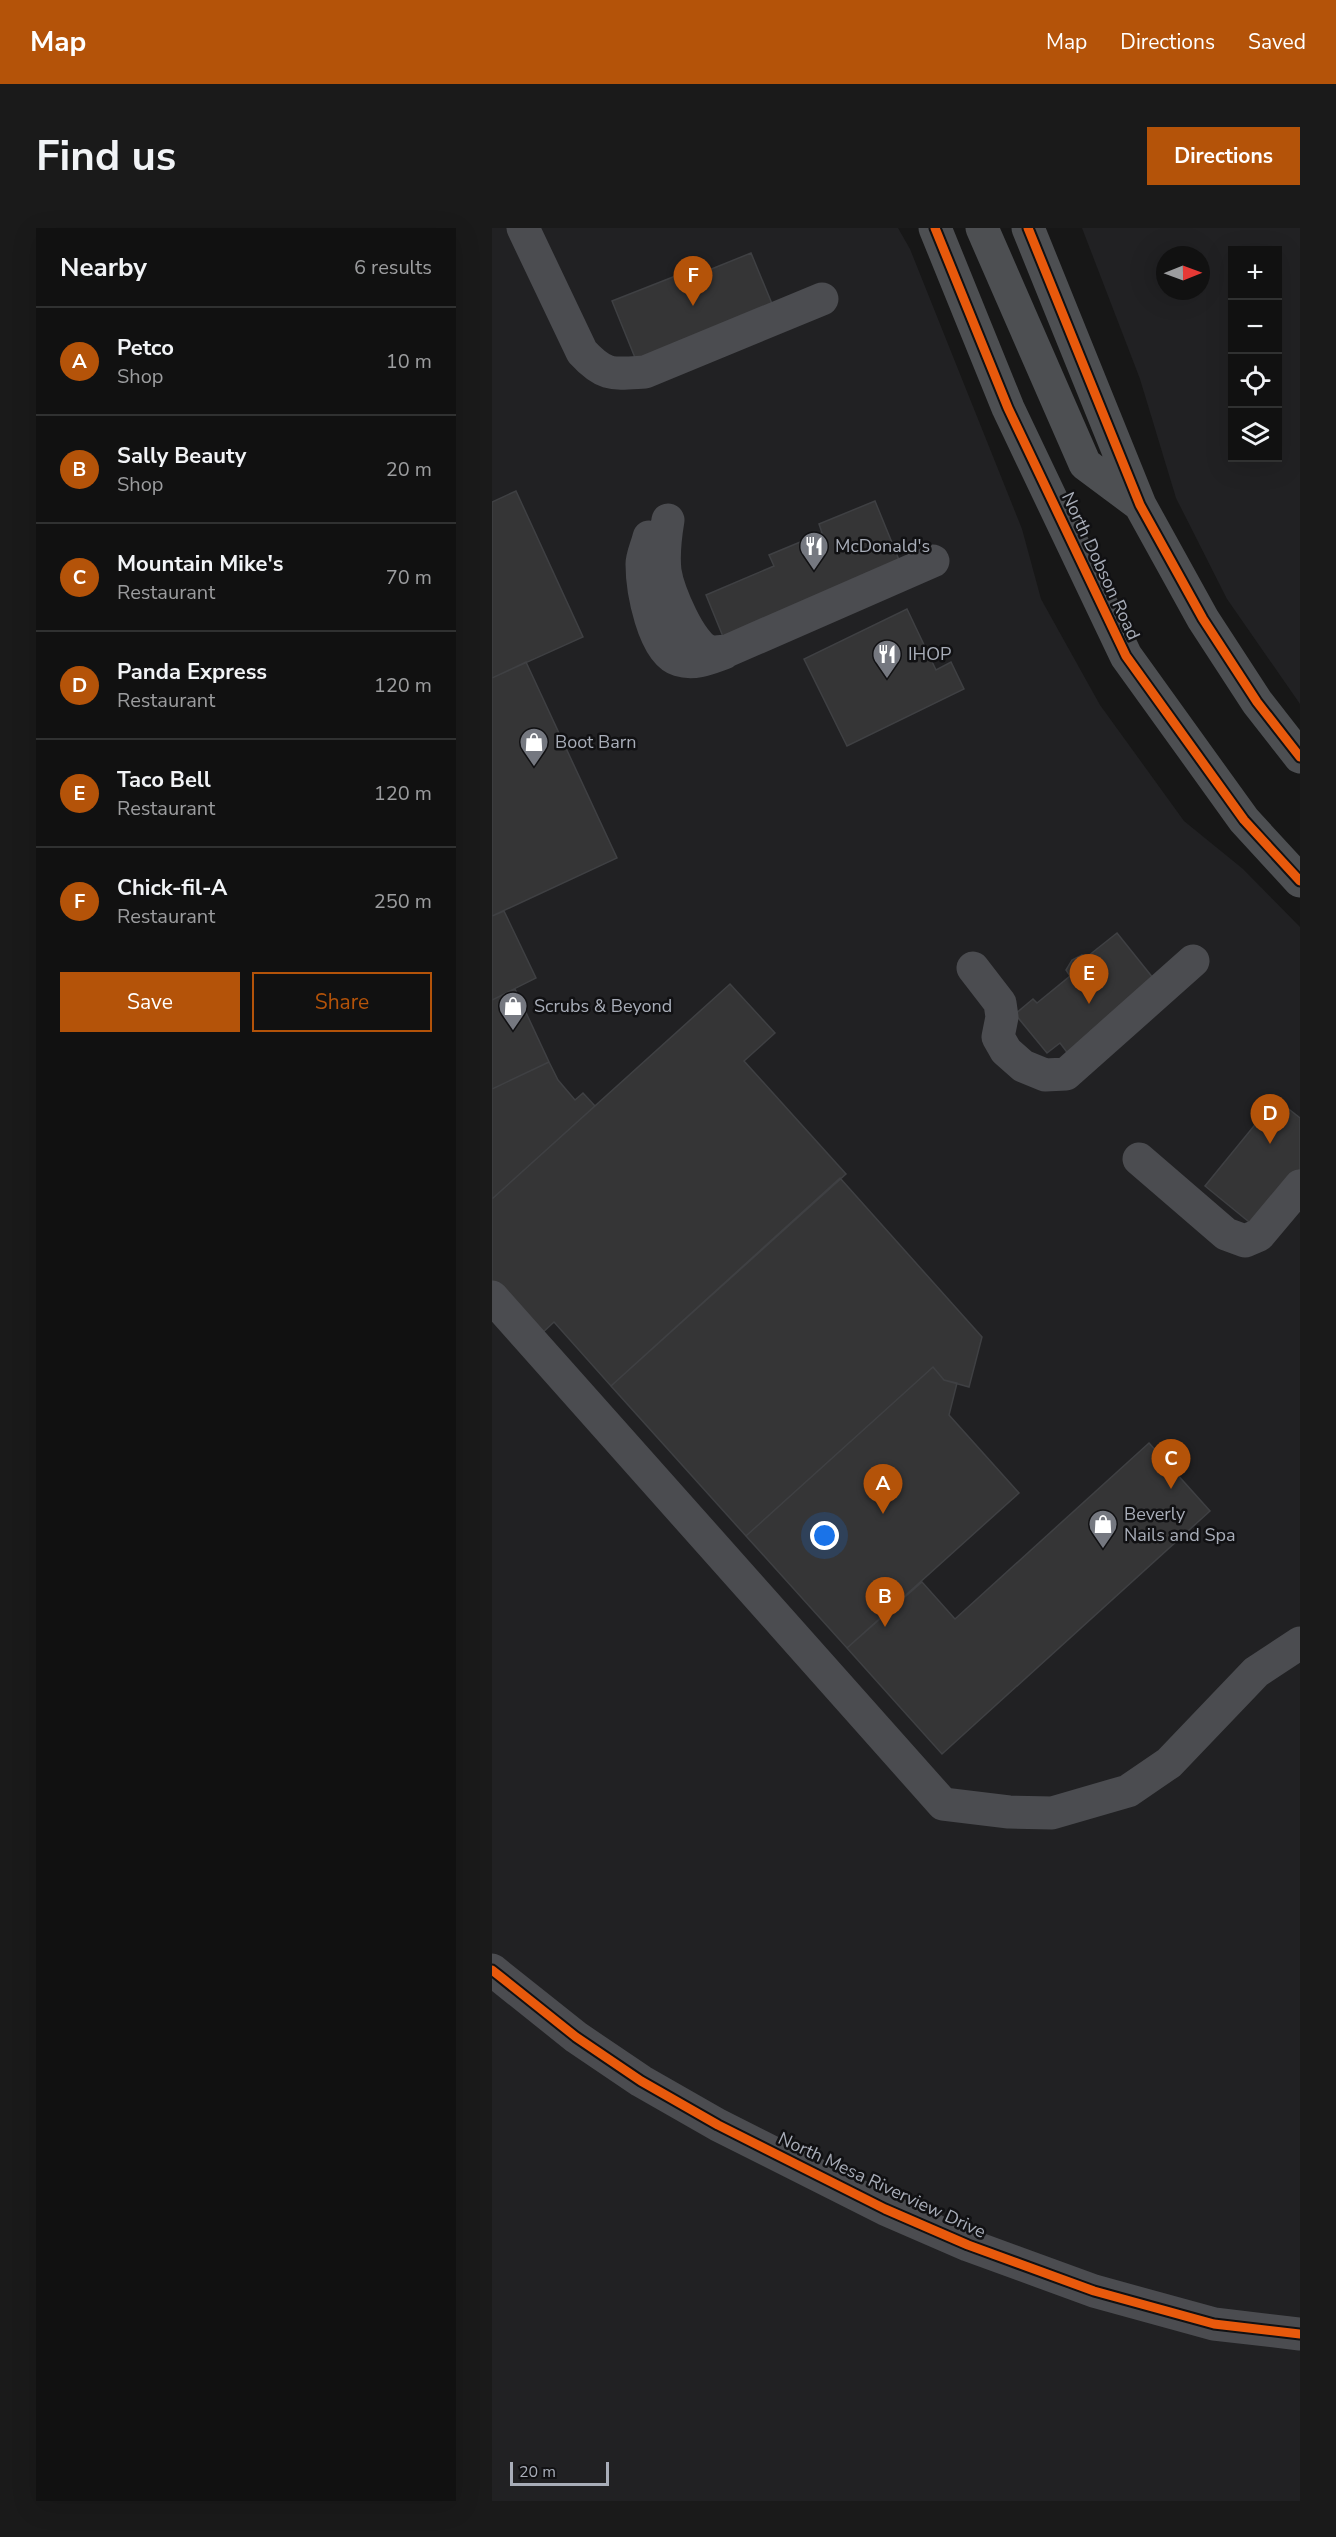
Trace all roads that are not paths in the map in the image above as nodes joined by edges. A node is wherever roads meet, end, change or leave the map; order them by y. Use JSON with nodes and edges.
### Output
{"nodes":[{"id":1,"x":523,"y":228,"type":"edge"},
{"id":2,"x":935,"y":228,"type":"edge"},
{"id":3,"x":982,"y":228,"type":"edge"},
{"id":4,"x":1028,"y":228,"type":"edge"},
{"id":5,"x":822,"y":298,"type":"dead end"},
{"id":6,"x":1140,"y":505,"type":"junction"},
{"id":7,"x":668,"y":520,"type":"dead end"},
{"id":8,"x":933,"y":561,"type":"dead end"},
{"id":9,"x":1300,"y":757,"type":"edge"},
{"id":10,"x":1300,"y":880,"type":"edge"},
{"id":11,"x":1192,"y":961,"type":"dead end"},
{"id":12,"x":973,"y":968,"type":"dead end"},
{"id":13,"x":1139,"y":1159,"type":"dead end"},
{"id":14,"x":1300,"y":1186,"type":"edge"},
{"id":15,"x":492,"y":1297,"type":"edge"},
{"id":16,"x":1300,"y":1643,"type":"edge"},
{"id":17,"x":492,"y":1970,"type":"edge"},
{"id":18,"x":1300,"y":2334,"type":"edge"}],
"edges":[{"from":1,"to":5,"type":"street"},
{"from":2,"to":10,"type":"main road","name":"North Dobson Road"},
{"from":3,"to":6,"type":"main road"},
{"from":4,"to":6,"type":"main road"},
{"from":6,"to":9,"type":"main road"},
{"from":7,"to":8,"type":"street"},
{"from":11,"to":12,"type":"street"},
{"from":13,"to":14,"type":"street"},
{"from":15,"to":16,"type":"street"},
{"from":17,"to":18,"type":"street","name":"North Mesa Riverview Drive"}]}
